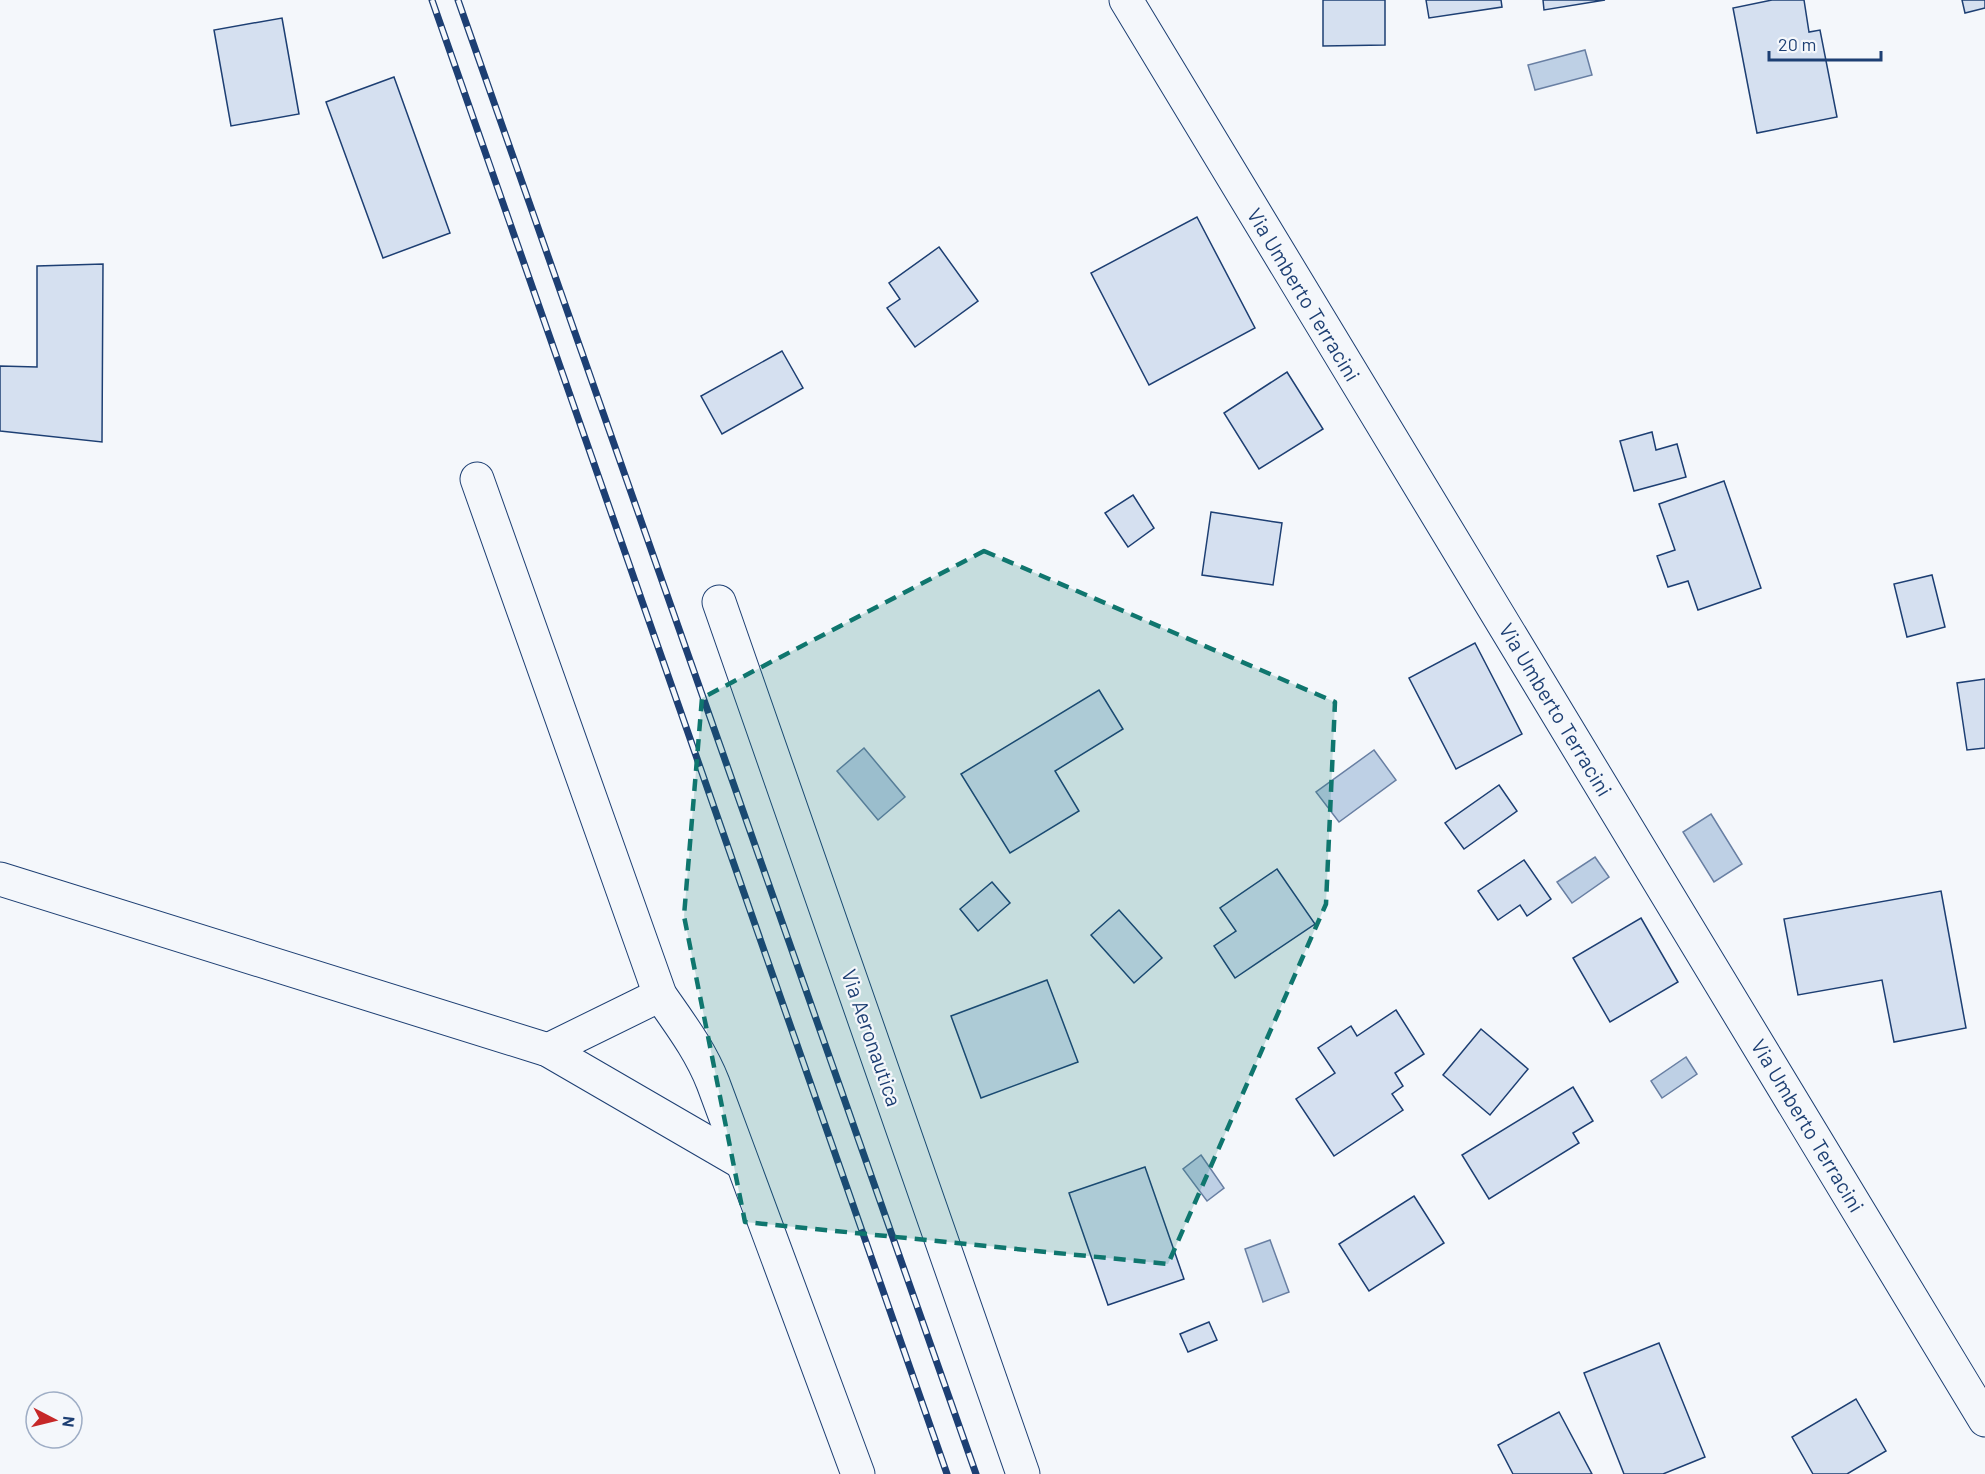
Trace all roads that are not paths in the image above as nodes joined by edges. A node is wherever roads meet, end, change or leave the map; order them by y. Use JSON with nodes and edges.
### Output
{"nodes":[{"id":1,"x":1126,"y":0,"type":"edge"},
{"id":2,"x":477,"y":479,"type":"dead end"},
{"id":3,"x":718,"y":602,"type":"dead end"},
{"id":4,"x":0,"y":879,"type":"edge"},
{"id":5,"x":660,"y":995,"type":"junction"},
{"id":6,"x":548,"y":1050,"type":"junction"},
{"id":7,"x":741,"y":1162,"type":"junction"},
{"id":8,"x":1985,"y":1420,"type":"edge"},
{"id":9,"x":858,"y":1474,"type":"edge"},
{"id":10,"x":1023,"y":1474,"type":"edge"}],
"edges":[{"from":1,"to":8,"type":"street","name":"Via Umberto Terracini"},
{"from":2,"to":5,"type":"street"},
{"from":3,"to":10,"type":"street","name":"Via Aeronautica"},
{"from":4,"to":6,"type":"street"},
{"from":5,"to":6,"type":"street"},
{"from":5,"to":7,"type":"street"},
{"from":6,"to":7,"type":"street"},
{"from":7,"to":9,"type":"street"}]}
